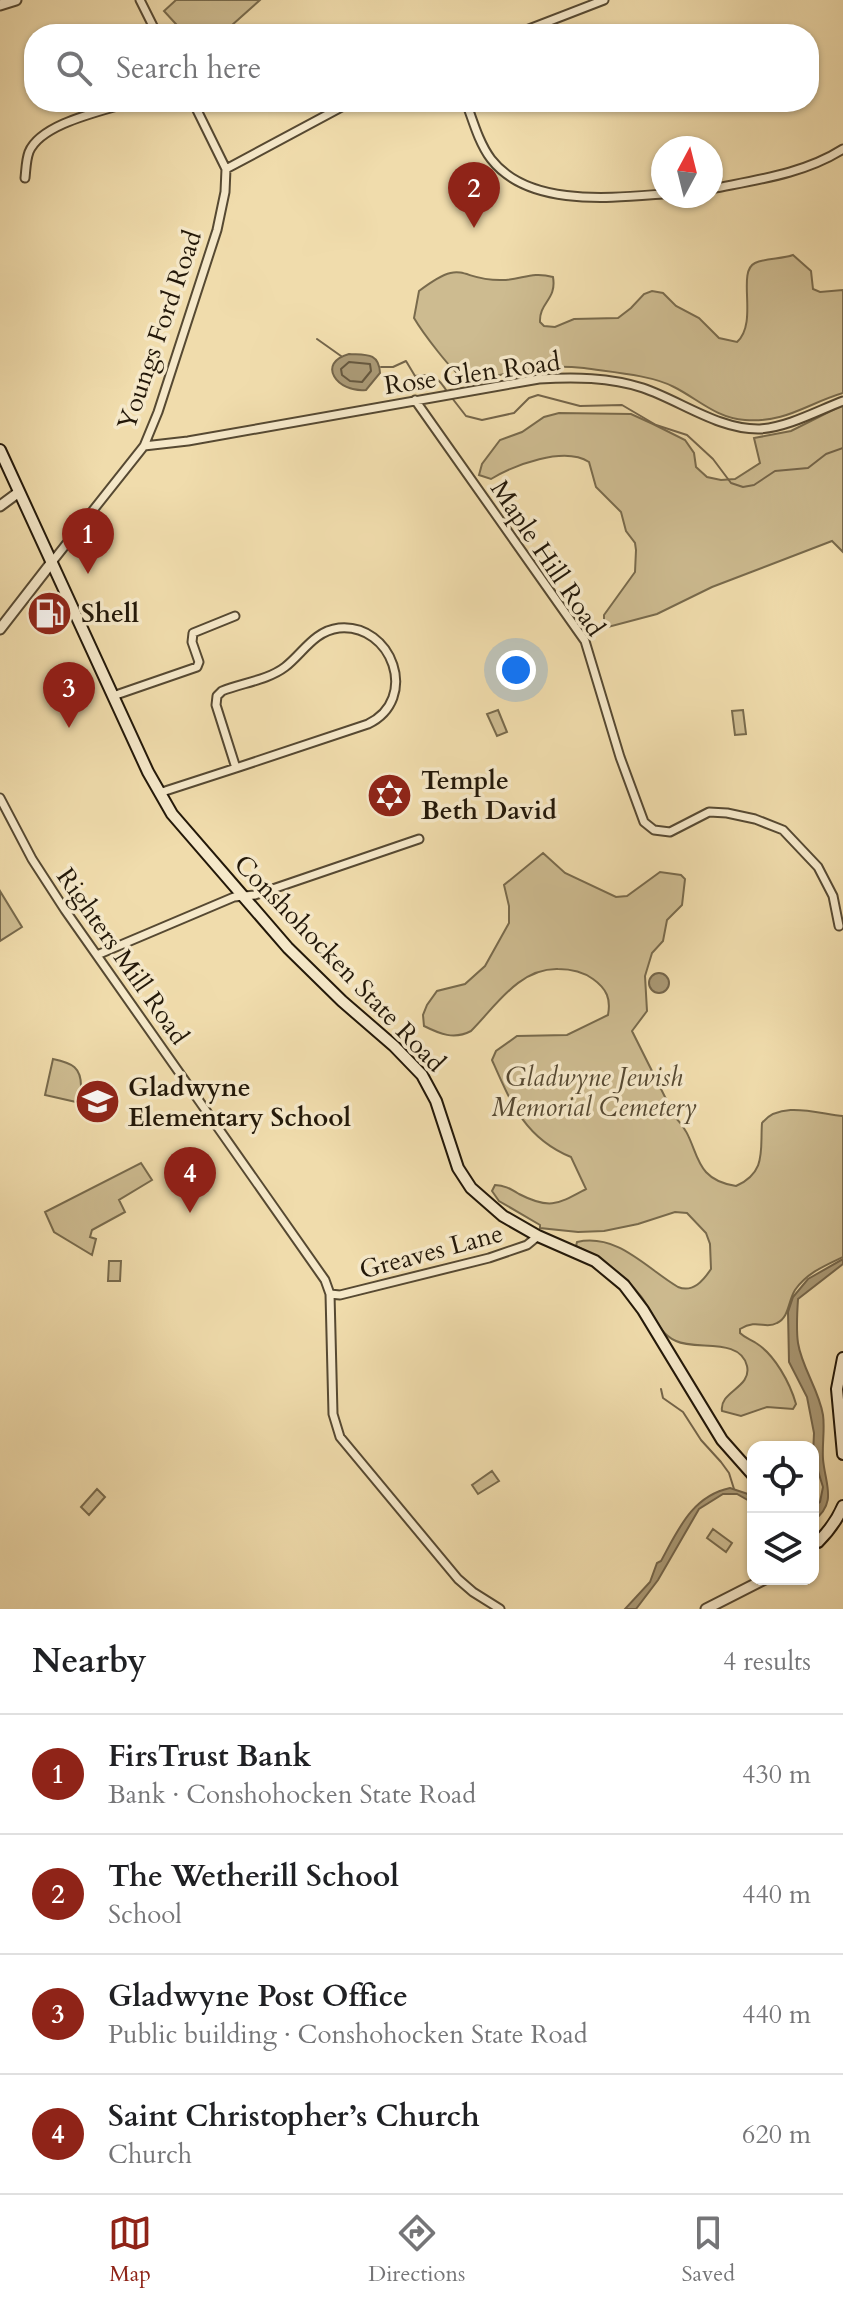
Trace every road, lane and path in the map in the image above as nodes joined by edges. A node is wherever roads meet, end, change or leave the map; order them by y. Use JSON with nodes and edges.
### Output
{"nodes":[{"id":1,"x":16,"y":0,"type":"edge"},
{"id":2,"x":140,"y":0,"type":"edge"},
{"id":3,"x":604,"y":0,"type":"edge"},
{"id":4,"x":0,"y":5,"type":"edge"},
{"id":5,"x":152,"y":24,"type":"edge"},
{"id":6,"x":542,"y":24,"type":"edge"},
{"id":7,"x":101,"y":112,"type":"edge"},
{"id":8,"x":198,"y":112,"type":"edge"},
{"id":9,"x":332,"y":112,"type":"edge"},
{"id":10,"x":470,"y":112,"type":"edge"},
{"id":11,"x":843,"y":149,"type":"edge"},
{"id":12,"x":226,"y":169,"type":"junction"},
{"id":13,"x":25,"y":178,"type":"dead end"},
{"id":14,"x":723,"y":186,"type":"edge"},
{"id":15,"x":651,"y":194,"type":"edge"},
{"id":16,"x":415,"y":400,"type":"junction"},
{"id":17,"x":843,"y":401,"type":"edge"},
{"id":18,"x":144,"y":446,"type":"junction"},
{"id":19,"x":0,"y":450,"type":"edge"},
{"id":20,"x":19,"y":492,"type":"junction"},
{"id":21,"x":0,"y":506,"type":"edge"},
{"id":22,"x":52,"y":562,"type":"junction"},
{"id":23,"x":235,"y":616,"type":"dead end"},
{"id":24,"x":0,"y":629,"type":"edge"},
{"id":25,"x":113,"y":696,"type":"junction"},
{"id":26,"x":236,"y":768,"type":"junction"},
{"id":27,"x":159,"y":793,"type":"junction"},
{"id":28,"x":0,"y":798,"type":"edge"},
{"id":29,"x":419,"y":839,"type":"dead end"},
{"id":30,"x":243,"y":897,"type":"junction"},
{"id":31,"x":839,"y":926,"type":"dead end"},
{"id":32,"x":97,"y":955,"type":"junction"},
{"id":33,"x":538,"y":1236,"type":"junction"},
{"id":34,"x":330,"y":1294,"type":"junction"},
{"id":35,"x":843,"y":1358,"type":"edge"},
{"id":36,"x":843,"y":1454,"type":"edge"},
{"id":37,"x":747,"y":1468,"type":"edge"},
{"id":38,"x":843,"y":1506,"type":"edge"},
{"id":39,"x":819,"y":1538,"type":"edge"},
{"id":40,"x":753,"y":1585,"type":"edge"},
{"id":41,"x":500,"y":1609,"type":"edge"},
{"id":42,"x":706,"y":1609,"type":"edge"}],
"edges":[{"from":1,"to":4,"type":"street"},
{"from":2,"to":5,"type":"street"},
{"from":3,"to":6,"type":"street"},
{"from":7,"to":13,"type":"street"},
{"from":8,"to":12,"type":"street"},
{"from":9,"to":12,"type":"street"},
{"from":10,"to":15,"type":"street"},
{"from":11,"to":14,"type":"street"},
{"from":12,"to":18,"type":"street","name":"Youngs Ford Road"},
{"from":16,"to":17,"type":"street","name":"Rose Glen Road"},
{"from":16,"to":18,"type":"street","name":"Rose Glen Road"},
{"from":16,"to":31,"type":"street","name":"Maple Hill Road"},
{"from":18,"to":22,"type":"street","name":"Youngs Ford Road"},
{"from":19,"to":20,"type":"main road","name":"Conshohocken State Road"},
{"from":20,"to":21,"type":"street"},
{"from":20,"to":22,"type":"main road","name":"Conshohocken State Road"},
{"from":22,"to":24,"type":"street","name":"Youngs Ford Road"},
{"from":22,"to":25,"type":"main road","name":"Conshohocken State Road"},
{"from":23,"to":25,"type":"street"},
{"from":25,"to":27,"type":"main road","name":"Conshohocken State Road"},
{"from":26,"to":26,"type":"street"},
{"from":26,"to":27,"type":"street"},
{"from":27,"to":30,"type":"main road","name":"Conshohocken State Road"},
{"from":28,"to":32,"type":"street","name":"Righters Mill Road"},
{"from":29,"to":30,"type":"street"},
{"from":30,"to":32,"type":"street"},
{"from":30,"to":33,"type":"main road","name":"Conshohocken State Road"},
{"from":32,"to":34,"type":"street","name":"Righters Mill Road"},
{"from":33,"to":34,"type":"street","name":"Greaves Lane"},
{"from":33,"to":37,"type":"main road","name":"Conshohocken State Road"},
{"from":34,"to":41,"type":"street","name":"Righters Mill Road"},
{"from":35,"to":36,"type":"main road"},
{"from":38,"to":39,"type":"main road"},
{"from":40,"to":42,"type":"street"}]}
